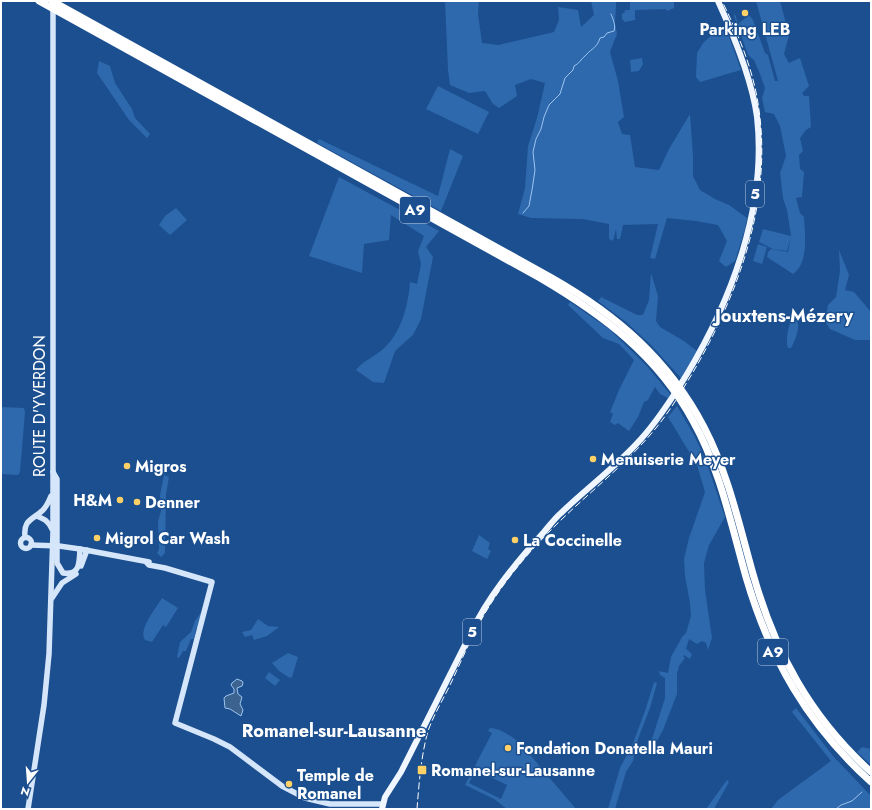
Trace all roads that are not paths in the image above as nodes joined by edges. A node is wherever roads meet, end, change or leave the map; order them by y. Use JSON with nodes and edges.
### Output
{"nodes":[{"id":1,"x":39,"y":1,"type":"edge"},
{"id":2,"x":53,"y":1,"type":"edge"},
{"id":3,"x":718,"y":1,"type":"edge"},
{"id":4,"x":53,"y":471,"type":"junction"},
{"id":5,"x":53,"y":492,"type":"junction"},
{"id":6,"x":36,"y":516,"type":"junction"},
{"id":7,"x":53,"y":532,"type":"junction"},
{"id":8,"x":25,"y":537,"type":"junction"},
{"id":9,"x":31,"y":545,"type":"junction"},
{"id":10,"x":80,"y":549,"type":"junction"},
{"id":11,"x":87,"y":550,"type":"junction"},
{"id":12,"x":51,"y":600,"type":"junction"},
{"id":13,"x":849,"y":756,"type":"junction"},
{"id":14,"x":871,"y":772,"type":"edge"},
{"id":15,"x":871,"y":782,"type":"edge"},
{"id":16,"x":382,"y":807,"type":"edge"},
{"id":17,"x":28,"y":809,"type":"edge"}],
"edges":[{"from":1,"to":13,"type":"highway","number":"A9"},
{"from":2,"to":4,"type":"main road","name":"ROUTE D'YVERDON"},
{"from":2,"to":13,"type":"highway","number":"A9"},
{"from":3,"to":16,"type":"main road","number":"5"},
{"from":4,"to":5,"type":"main road","name":"ROUTE D'YVERDON"},
{"from":4,"to":10,"type":"main road"},
{"from":5,"to":6,"type":"main road"},
{"from":5,"to":7,"type":"main road","name":"ROUTE D'YVERDON"},
{"from":6,"to":7,"type":"main road"},
{"from":6,"to":8,"type":"main road"},
{"from":7,"to":12,"type":"main road","name":"ROUTE D'YVERDON"},
{"from":8,"to":9,"type":"main road"},
{"from":8,"to":9,"type":"main road"},
{"from":9,"to":10,"type":"main road"},
{"from":10,"to":11,"type":"main road"},
{"from":11,"to":12,"type":"main road"},
{"from":11,"to":16,"type":"main road"},
{"from":12,"to":17,"type":"main road","name":"ROUTE D'YVERDON"},
{"from":13,"to":14,"type":"highway","number":"A9"},
{"from":13,"to":15,"type":"highway","number":"A9"}]}
